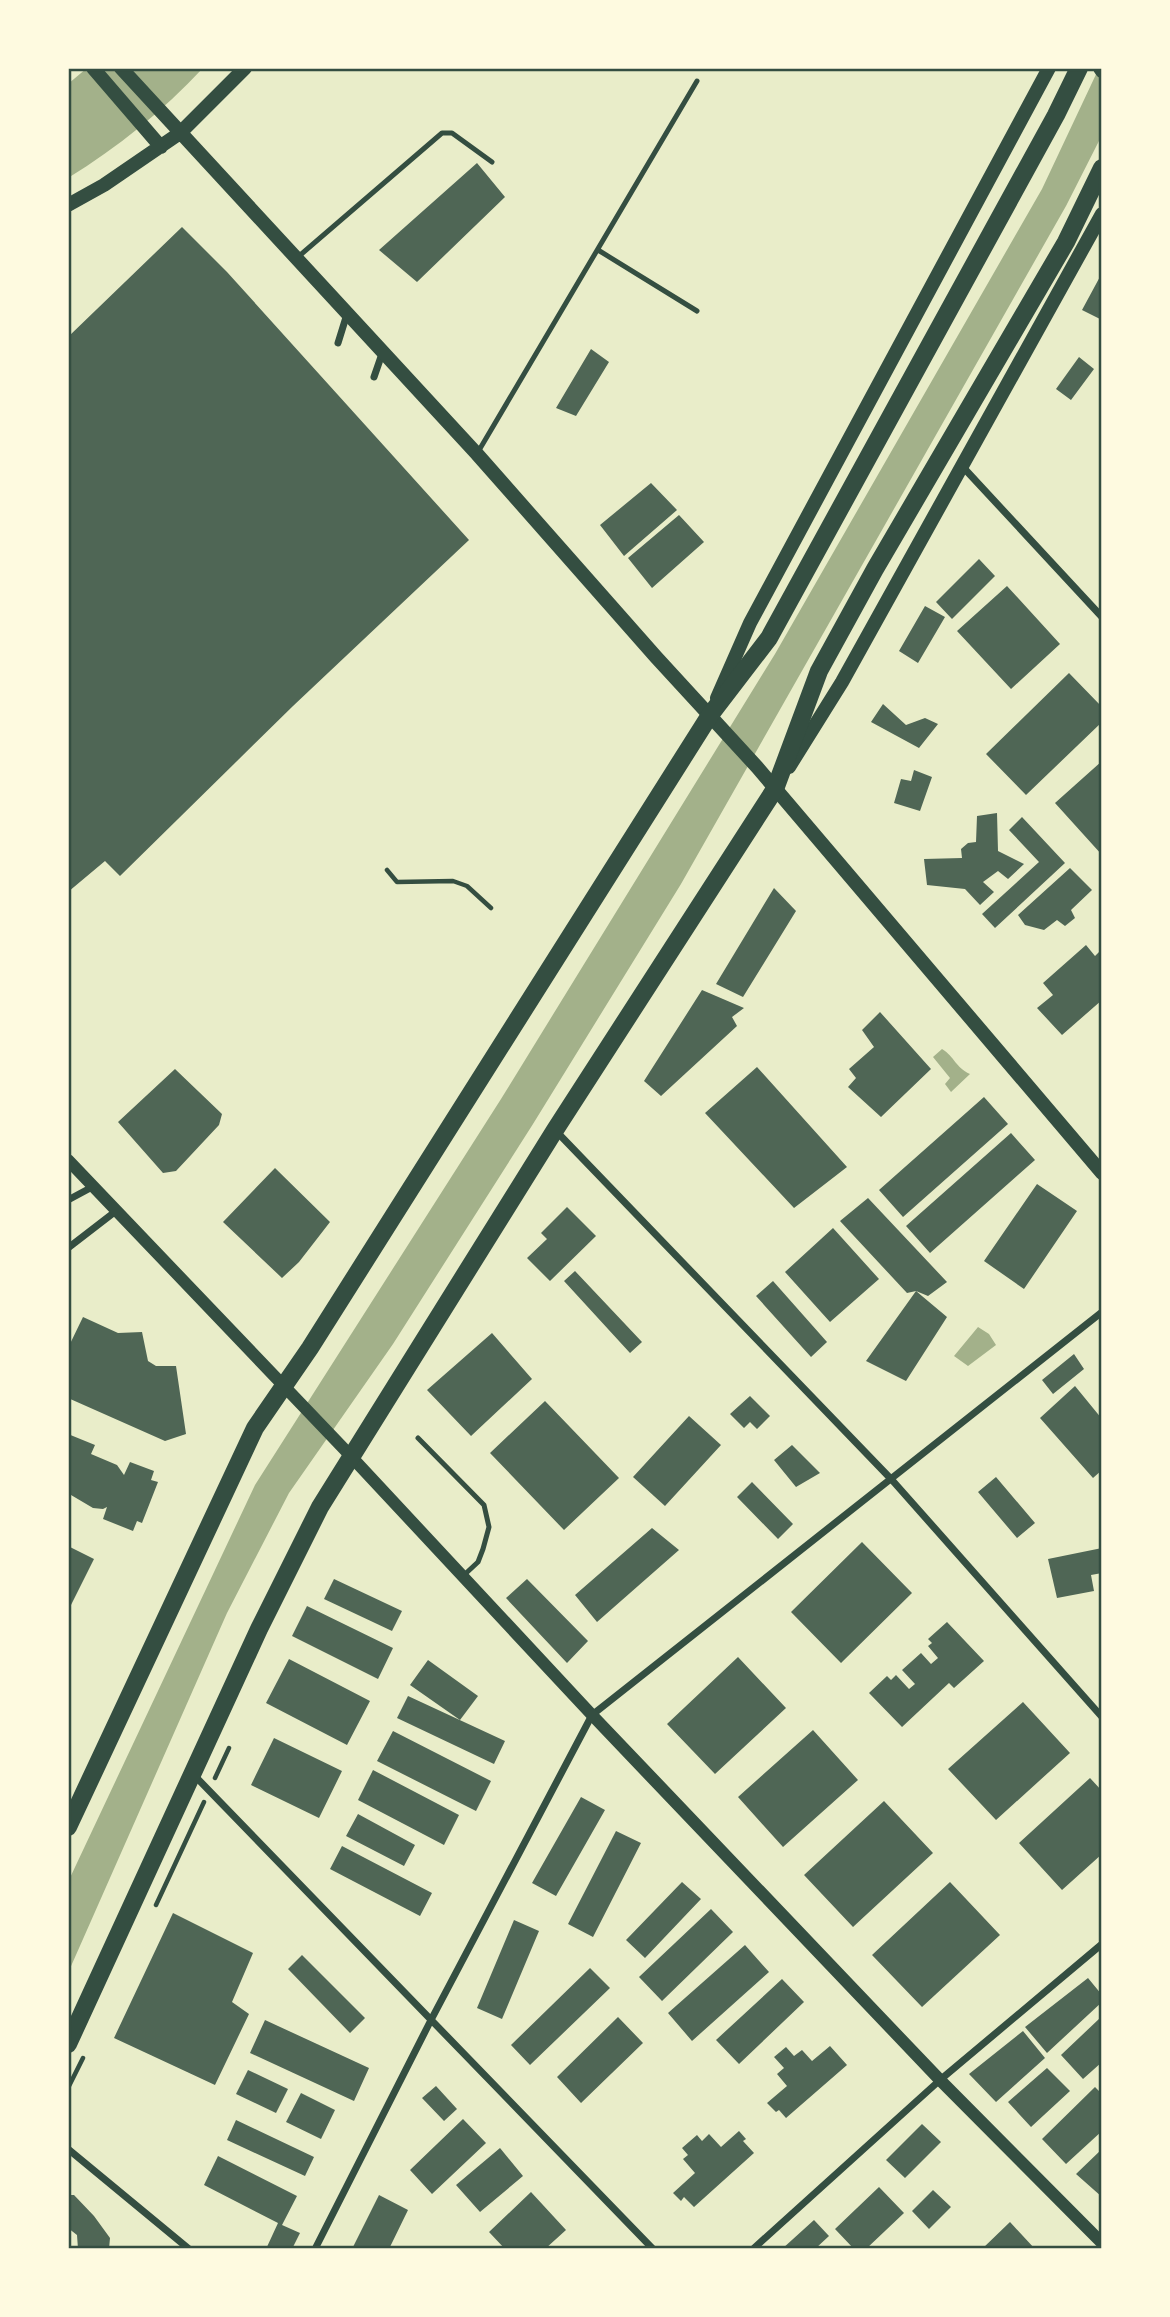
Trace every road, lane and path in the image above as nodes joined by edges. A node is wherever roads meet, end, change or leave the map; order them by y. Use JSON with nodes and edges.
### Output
{"nodes":[{"id":1,"x":93,"y":68,"type":"edge"},
{"id":2,"x":121,"y":68,"type":"edge"},
{"id":3,"x":245,"y":68,"type":"edge"},
{"id":4,"x":1049,"y":68,"type":"edge"},
{"id":5,"x":1079,"y":68,"type":"edge"},
{"id":6,"x":697,"y":81,"type":"dead end"},
{"id":7,"x":180,"y":133,"type":"junction"},
{"id":8,"x":161,"y":147,"type":"junction"},
{"id":9,"x":492,"y":162,"type":"dead end"},
{"id":10,"x":1102,"y":168,"type":"edge"},
{"id":11,"x":68,"y":205,"type":"edge"},
{"id":12,"x":1102,"y":214,"type":"edge"},
{"id":13,"x":598,"y":250,"type":"junction"},
{"id":14,"x":295,"y":259,"type":"junction"},
{"id":15,"x":697,"y":312,"type":"dead end"},
{"id":16,"x":347,"y":313,"type":"junction"},
{"id":17,"x":338,"y":343,"type":"dead end"},
{"id":18,"x":383,"y":351,"type":"junction"},
{"id":19,"x":374,"y":377,"type":"dead end"},
{"id":20,"x":477,"y":454,"type":"junction"},
{"id":21,"x":962,"y":466,"type":"junction"},
{"id":22,"x":1102,"y":617,"type":"edge"},
{"id":23,"x":714,"y":720,"type":"junction"},
{"id":24,"x":775,"y":789,"type":"junction"},
{"id":25,"x":387,"y":870,"type":"dead end"},
{"id":26,"x":491,"y":908,"type":"dead end"},
{"id":27,"x":555,"y":1130,"type":"junction"},
{"id":28,"x":68,"y":1160,"type":"edge"},
{"id":29,"x":1102,"y":1173,"type":"edge"},
{"id":30,"x":94,"y":1186,"type":"junction"},
{"id":31,"x":68,"y":1200,"type":"edge"},
{"id":32,"x":116,"y":1211,"type":"junction"},
{"id":33,"x":68,"y":1248,"type":"edge"},
{"id":34,"x":1102,"y":1312,"type":"edge"},
{"id":35,"x":285,"y":1387,"type":"junction"},
{"id":36,"x":418,"y":1438,"type":"dead end"},
{"id":37,"x":349,"y":1454,"type":"junction"},
{"id":38,"x":892,"y":1480,"type":"junction"},
{"id":39,"x":463,"y":1576,"type":"junction"},
{"id":40,"x":592,"y":1715,"type":"junction"},
{"id":41,"x":1102,"y":1717,"type":"edge"},
{"id":42,"x":192,"y":1774,"type":"junction"},
{"id":43,"x":68,"y":1826,"type":"edge"},
{"id":44,"x":1102,"y":1944,"type":"edge"},
{"id":45,"x":431,"y":2020,"type":"junction"},
{"id":46,"x":68,"y":2044,"type":"edge"},
{"id":47,"x":940,"y":2080,"type":"junction"},
{"id":48,"x":68,"y":2149,"type":"edge"},
{"id":49,"x":1102,"y":2243,"type":"edge"},
{"id":50,"x":189,"y":2249,"type":"edge"},
{"id":51,"x":314,"y":2249,"type":"edge"},
{"id":52,"x":653,"y":2249,"type":"edge"},
{"id":53,"x":753,"y":2249,"type":"edge"}],
"edges":[{"from":1,"to":8,"type":"main road"},
{"from":2,"to":7,"type":"main road"},
{"from":3,"to":7,"type":"main road"},
{"from":4,"to":23,"type":"main road"},
{"from":5,"to":23,"type":"main road"},
{"from":6,"to":13,"type":"lane"},
{"from":7,"to":8,"type":"main road"},
{"from":7,"to":14,"type":"main road"},
{"from":8,"to":11,"type":"main road"},
{"from":9,"to":14,"type":"lane"},
{"from":10,"to":24,"type":"main road"},
{"from":12,"to":21,"type":"main road"},
{"from":13,"to":15,"type":"lane"},
{"from":13,"to":20,"type":"lane"},
{"from":14,"to":16,"type":"main road"},
{"from":16,"to":17,"type":"street"},
{"from":16,"to":18,"type":"main road"},
{"from":18,"to":19,"type":"street"},
{"from":18,"to":20,"type":"main road"},
{"from":20,"to":23,"type":"main road"},
{"from":21,"to":22,"type":"street"},
{"from":21,"to":24,"type":"main road"},
{"from":23,"to":24,"type":"main road"},
{"from":23,"to":35,"type":"main road"},
{"from":24,"to":27,"type":"main road"},
{"from":24,"to":29,"type":"main road"},
{"from":25,"to":26,"type":"path"},
{"from":27,"to":37,"type":"main road"},
{"from":27,"to":38,"type":"street"},
{"from":28,"to":30,"type":"street"},
{"from":30,"to":31,"type":"street"},
{"from":30,"to":32,"type":"street"},
{"from":32,"to":33,"type":"street"},
{"from":32,"to":35,"type":"street"},
{"from":34,"to":38,"type":"street"},
{"from":35,"to":37,"type":"street"},
{"from":35,"to":43,"type":"main road"},
{"from":36,"to":39,"type":"lane"},
{"from":37,"to":39,"type":"street"},
{"from":37,"to":42,"type":"main road"},
{"from":38,"to":40,"type":"street"},
{"from":38,"to":41,"type":"street"},
{"from":39,"to":40,"type":"street"},
{"from":40,"to":45,"type":"street"},
{"from":40,"to":47,"type":"street"},
{"from":42,"to":45,"type":"street"},
{"from":42,"to":46,"type":"main road"},
{"from":44,"to":47,"type":"street"},
{"from":45,"to":51,"type":"street"},
{"from":45,"to":52,"type":"street"},
{"from":47,"to":49,"type":"street"},
{"from":47,"to":53,"type":"street"},
{"from":48,"to":50,"type":"street"}]}
